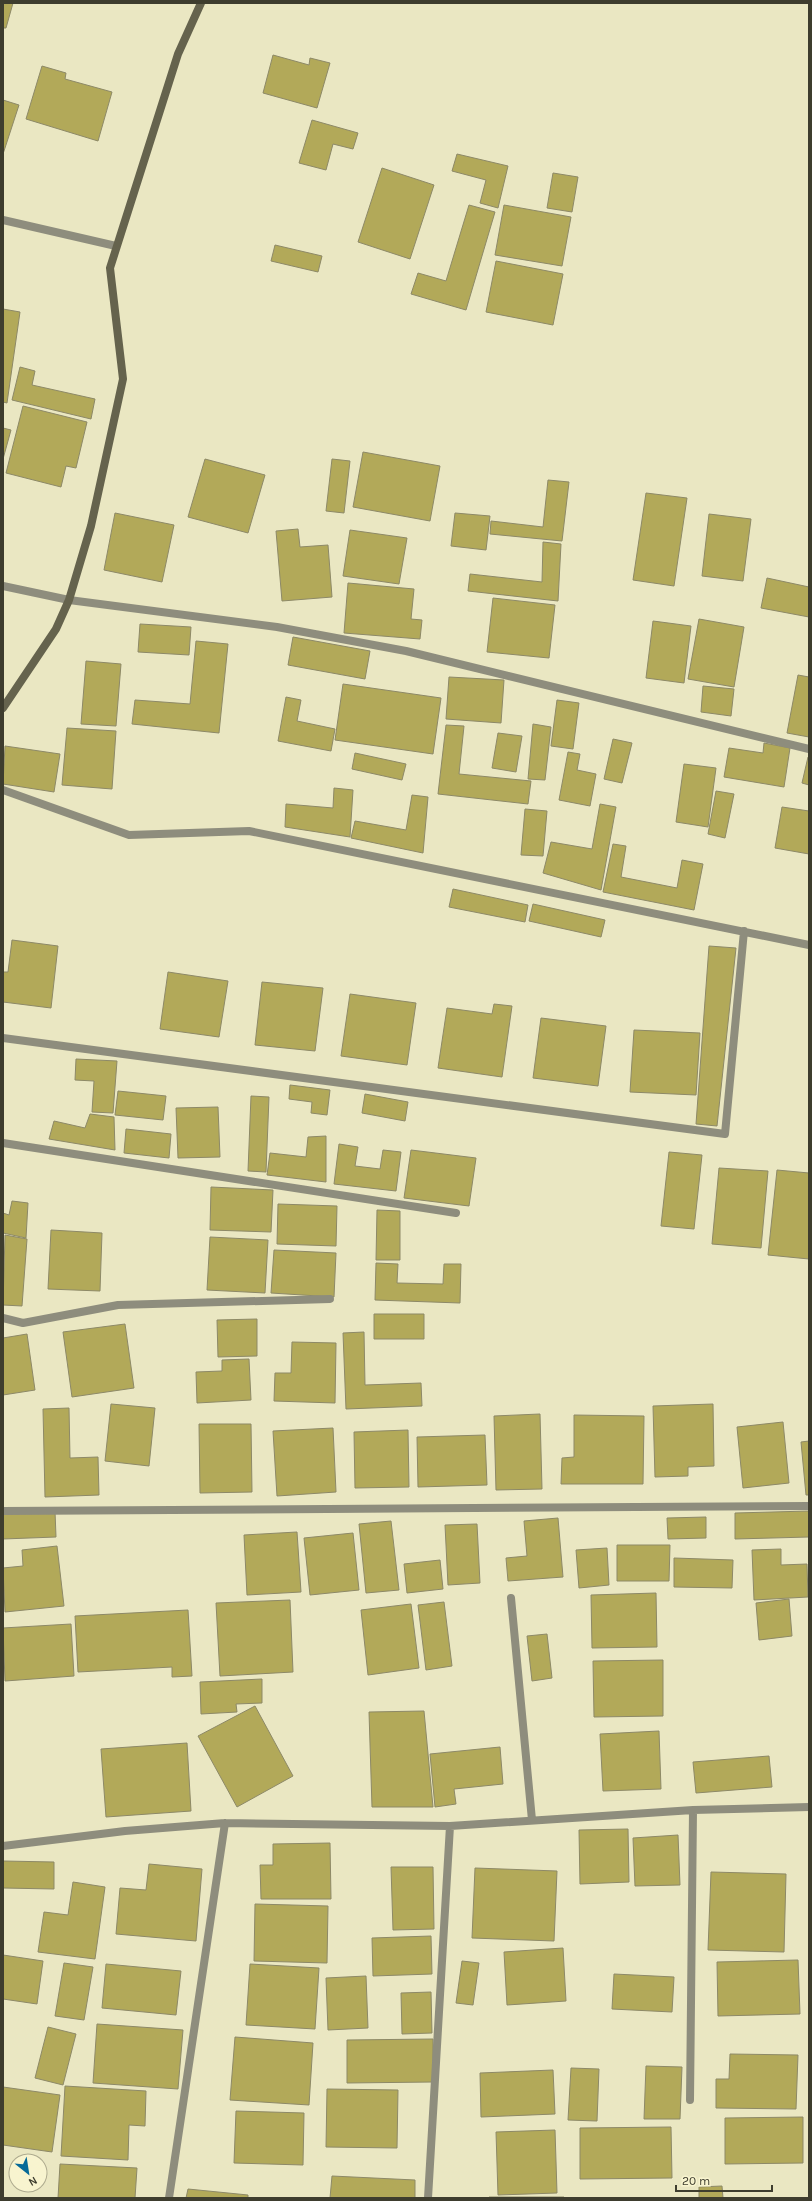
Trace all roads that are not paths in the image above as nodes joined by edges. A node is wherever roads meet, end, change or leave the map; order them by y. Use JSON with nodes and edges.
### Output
{"nodes":[{"id":1,"x":201,"y":3,"type":"edge"},
{"id":2,"x":3,"y":220,"type":"edge"},
{"id":3,"x":116,"y":246,"type":"junction"},
{"id":4,"x":3,"y":586,"type":"edge"},
{"id":5,"x":69,"y":600,"type":"junction"},
{"id":6,"x":3,"y":708,"type":"edge"},
{"id":7,"x":809,"y":749,"type":"edge"},
{"id":8,"x":3,"y":790,"type":"edge"},
{"id":9,"x":744,"y":931,"type":"junction"},
{"id":10,"x":809,"y":945,"type":"edge"},
{"id":11,"x":3,"y":1038,"type":"edge"},
{"id":12,"x":3,"y":1143,"type":"edge"},
{"id":13,"x":456,"y":1213,"type":"dead end"},
{"id":14,"x":330,"y":1299,"type":"dead end"},
{"id":15,"x":3,"y":1318,"type":"edge"},
{"id":16,"x":809,"y":1506,"type":"edge"},
{"id":17,"x":3,"y":1511,"type":"edge"},
{"id":18,"x":511,"y":1598,"type":"dead end"},
{"id":19,"x":809,"y":1807,"type":"edge"},
{"id":20,"x":692,"y":1810,"type":"junction"},
{"id":21,"x":532,"y":1820,"type":"junction"},
{"id":22,"x":225,"y":1823,"type":"junction"},
{"id":23,"x":450,"y":1826,"type":"junction"},
{"id":24,"x":3,"y":1846,"type":"edge"},
{"id":25,"x":690,"y":2100,"type":"dead end"},
{"id":26,"x":169,"y":2198,"type":"edge"},
{"id":27,"x":428,"y":2198,"type":"edge"}],
"edges":[{"from":1,"to":3,"type":"street"},
{"from":2,"to":3,"type":"street"},
{"from":3,"to":5,"type":"street"},
{"from":4,"to":5,"type":"street"},
{"from":5,"to":6,"type":"street"},
{"from":5,"to":7,"type":"street"},
{"from":8,"to":9,"type":"street"},
{"from":9,"to":10,"type":"street"},
{"from":9,"to":11,"type":"street"},
{"from":12,"to":13,"type":"street"},
{"from":14,"to":15,"type":"street"},
{"from":16,"to":17,"type":"street"},
{"from":18,"to":21,"type":"street"},
{"from":19,"to":20,"type":"street"},
{"from":20,"to":21,"type":"street"},
{"from":20,"to":25,"type":"street"},
{"from":21,"to":23,"type":"street"},
{"from":22,"to":23,"type":"street"},
{"from":22,"to":24,"type":"street"},
{"from":22,"to":26,"type":"street"},
{"from":23,"to":27,"type":"street"}]}
